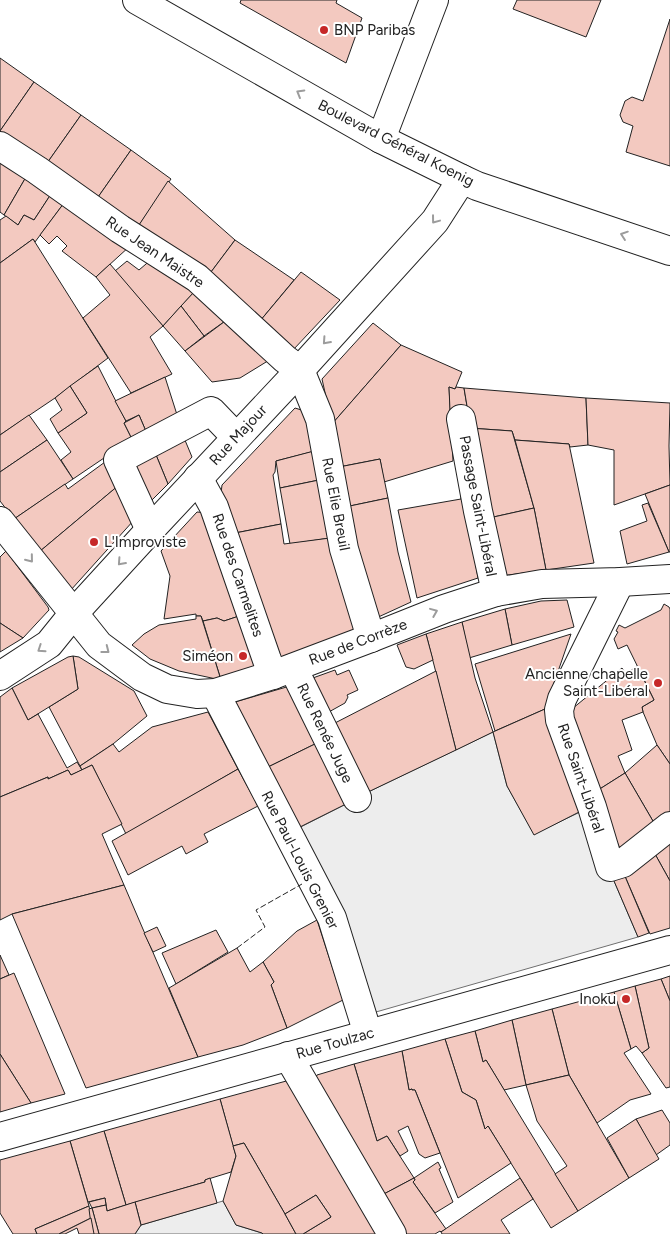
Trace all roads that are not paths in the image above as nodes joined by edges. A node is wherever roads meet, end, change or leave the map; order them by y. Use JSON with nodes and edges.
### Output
{"nodes":[{"id":1,"x":137,"y":0,"type":"edge"},
{"id":2,"x":434,"y":0,"type":"edge"},
{"id":3,"x":381,"y":139,"type":"junction"},
{"id":4,"x":0,"y":146,"type":"edge"},
{"id":5,"x":462,"y":179,"type":"junction"},
{"id":6,"x":670,"y":251,"type":"edge"},
{"id":7,"x":300,"y":370,"type":"junction"},
{"id":8,"x":461,"y":420,"type":"dead end"},
{"id":9,"x":236,"y":437,"type":"junction"},
{"id":10,"x":198,"y":478,"type":"junction"},
{"id":11,"x":0,"y":521,"type":"edge"},
{"id":12,"x":150,"y":530,"type":"junction"},
{"id":13,"x":670,"y":579,"type":"edge"},
{"id":14,"x":620,"y":582,"type":"junction"},
{"id":15,"x":496,"y":592,"type":"junction"},
{"id":16,"x":74,"y":613,"type":"junction"},
{"id":17,"x":371,"y":638,"type":"junction"},
{"id":18,"x":283,"y":671,"type":"junction"},
{"id":19,"x":0,"y":676,"type":"edge"},
{"id":20,"x":215,"y":694,"type":"junction"},
{"id":21,"x":357,"y":798,"type":"dead end"},
{"id":22,"x":670,"y":826,"type":"edge"},
{"id":23,"x":670,"y":950,"type":"edge"},
{"id":24,"x":368,"y":1034,"type":"junction"},
{"id":25,"x":288,"y":1056,"type":"junction"},
{"id":26,"x":0,"y":1137,"type":"edge"},
{"id":27,"x":392,"y":1234,"type":"edge"}],
"edges":[{"from":3,"to":1,"type":"street","name":"Boulevard Général Koenig","one_way":true},
{"from":2,"to":3,"type":"street"},
{"from":3,"to":5,"type":"street","name":"Boulevard Général Koenig"},
{"from":4,"to":7,"type":"street","name":"Rue Jean Maistre"},
{"from":6,"to":5,"type":"street","name":"Boulevard Général Koenig","one_way":true},
{"from":5,"to":7,"type":"street","name":"Rue Majour","one_way":true},
{"from":7,"to":9,"type":"street","name":"Rue Majour"},
{"from":7,"to":17,"type":"street","name":"Rue Elie Breuil"},
{"from":8,"to":15,"type":"street","name":"Passage Saint-Libéral"},
{"from":9,"to":10,"type":"street","name":"Rue Majour"},
{"from":9,"to":12,"type":"street"},
{"from":10,"to":12,"type":"street","name":"Rue Majour"},
{"from":10,"to":18,"type":"street","name":"Rue des Carmelites"},
{"from":11,"to":16,"type":"street","name":"Rue de Corrèze","one_way":true},
{"from":12,"to":16,"type":"street","name":"Rue Majour","one_way":true},
{"from":13,"to":14,"type":"street","name":"Rue de Corrèze"},
{"from":14,"to":15,"type":"street","name":"Rue de Corrèze"},
{"from":14,"to":22,"type":"street","name":"Rue Saint-Libéral"},
{"from":17,"to":15,"type":"street","name":"Rue de Corrèze","one_way":true},
{"from":16,"to":19,"type":"street","name":"Rue Majour","one_way":true},
{"from":16,"to":20,"type":"street","name":"Rue de Corrèze","one_way":true},
{"from":17,"to":18,"type":"street","name":"Rue de Corrèze"},
{"from":18,"to":20,"type":"street","name":"Rue de Corrèze"},
{"from":18,"to":21,"type":"street","name":"Rue Renée Juge"},
{"from":20,"to":24,"type":"street","name":"Rue Paul-Louis Grenier"},
{"from":23,"to":24,"type":"street","name":"Rue Toulzac"},
{"from":24,"to":25,"type":"street","name":"Rue Toulzac"},
{"from":25,"to":26,"type":"street","name":"Rue Toulzac"},
{"from":25,"to":27,"type":"street"}]}
